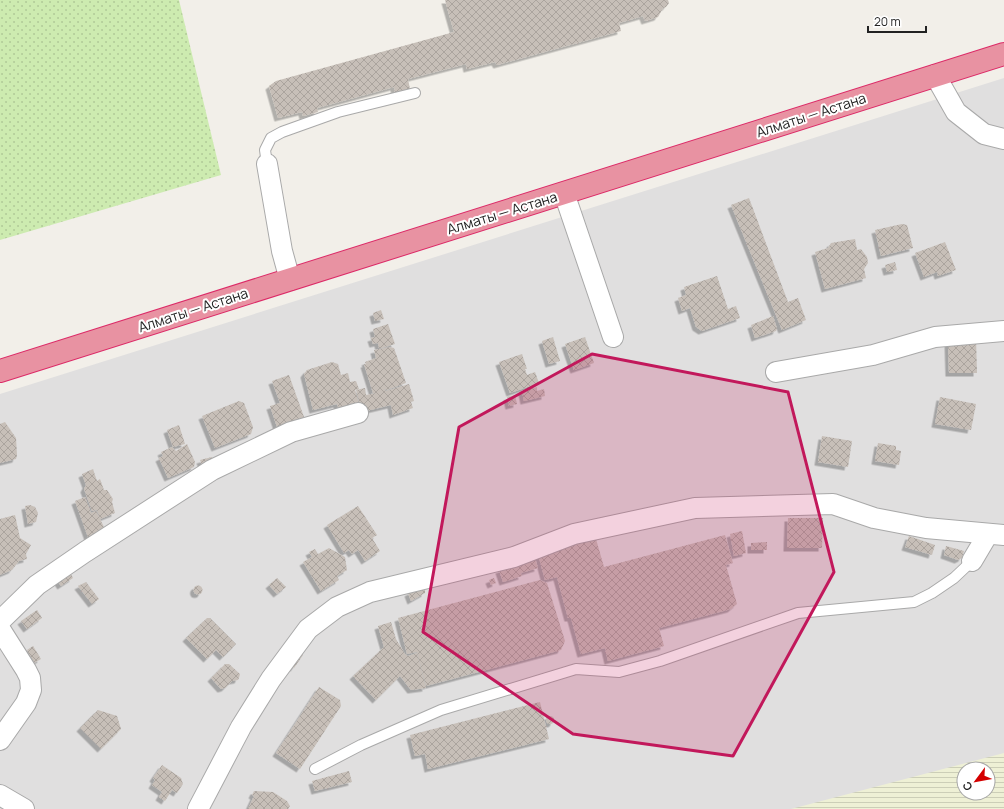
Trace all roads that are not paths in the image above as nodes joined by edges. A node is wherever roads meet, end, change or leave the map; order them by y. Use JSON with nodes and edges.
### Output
{"nodes":[{"id":1,"x":1004,"y":54,"type":"edge"},
{"id":2,"x":935,"y":75,"type":"junction"},
{"id":3,"x":415,"y":93,"type":"dead end"},
{"id":4,"x":1004,"y":139,"type":"edge"},
{"id":5,"x":267,"y":164,"type":"joint"},
{"id":6,"x":564,"y":193,"type":"junction"},
{"id":7,"x":290,"y":280,"type":"junction"},
{"id":8,"x":1004,"y":331,"type":"edge"},
{"id":9,"x":613,"y":337,"type":"dead end"},
{"id":10,"x":0,"y":371,"type":"edge"},
{"id":11,"x":776,"y":372,"type":"dead end"},
{"id":12,"x":358,"y":413,"type":"dead end"},
{"id":13,"x":996,"y":534,"type":"edge"},
{"id":14,"x":972,"y":561,"type":"joint"},
{"id":15,"x":0,"y":620,"type":"edge"},
{"id":16,"x":0,"y":629,"type":"edge"},
{"id":17,"x":0,"y":740,"type":"edge"},
{"id":18,"x":315,"y":769,"type":"dead end"},
{"id":19,"x":0,"y":795,"type":"edge"},
{"id":20,"x":24,"y":809,"type":"edge"},
{"id":21,"x":198,"y":809,"type":"edge"}],
"edges":[{"from":1,"to":2,"type":"highway","name":"Алматы — Астана"},
{"from":2,"to":4,"type":"street"},
{"from":2,"to":6,"type":"highway","name":"Алматы — Астана"},
{"from":3,"to":5,"type":"lane"},
{"from":5,"to":7,"type":"street"},
{"from":6,"to":7,"type":"highway","name":"Алматы — Астана"},
{"from":6,"to":9,"type":"street"},
{"from":7,"to":10,"type":"highway","name":"Алматы — Астана"},
{"from":8,"to":11,"type":"street"},
{"from":12,"to":15,"type":"street"},
{"from":13,"to":14,"type":"street"},
{"from":13,"to":21,"type":"street"},
{"from":14,"to":18,"type":"lane"},
{"from":16,"to":17,"type":"street"},
{"from":19,"to":20,"type":"street"}]}
